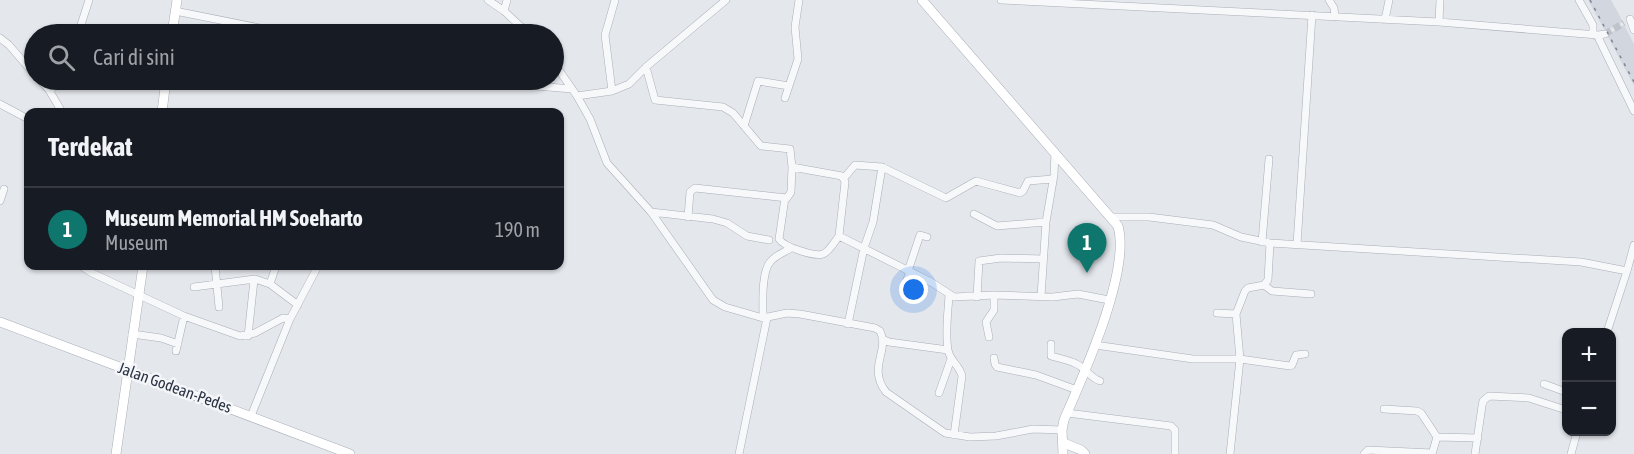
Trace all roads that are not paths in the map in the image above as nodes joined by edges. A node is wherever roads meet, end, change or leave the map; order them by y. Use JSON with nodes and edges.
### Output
{"nodes":[{"id":1,"x":177,"y":0,"type":"edge"},
{"id":2,"x":488,"y":0,"type":"edge"},
{"id":3,"x":507,"y":0,"type":"edge"},
{"id":4,"x":615,"y":0,"type":"edge"},
{"id":5,"x":726,"y":0,"type":"edge"},
{"id":6,"x":799,"y":0,"type":"edge"},
{"id":7,"x":922,"y":0,"type":"edge"},
{"id":8,"x":1001,"y":0,"type":"edge"},
{"id":9,"x":1329,"y":0,"type":"edge"},
{"id":10,"x":1389,"y":0,"type":"edge"},
{"id":11,"x":1440,"y":0,"type":"edge"},
{"id":12,"x":1579,"y":0,"type":"edge"},
{"id":13,"x":87,"y":3,"type":"edge"},
{"id":14,"x":175,"y":11,"type":"junction"},
{"id":15,"x":504,"y":11,"type":"junction"},
{"id":16,"x":1312,"y":15,"type":"junction"},
{"id":17,"x":1335,"y":17,"type":"junction"},
{"id":18,"x":1385,"y":20,"type":"junction"},
{"id":19,"x":1630,"y":20,"type":"edge"},
{"id":20,"x":1438,"y":22,"type":"junction"},
{"id":21,"x":81,"y":24,"type":"edge"},
{"id":22,"x":173,"y":24,"type":"edge"},
{"id":23,"x":240,"y":24,"type":"edge"},
{"id":24,"x":518,"y":24,"type":"edge"},
{"id":25,"x":1634,"y":30,"type":"edge"},
{"id":26,"x":1599,"y":35,"type":"junction"},
{"id":27,"x":0,"y":38,"type":"edge"},
{"id":28,"x":24,"y":62,"type":"edge"},
{"id":29,"x":646,"y":67,"type":"junction"},
{"id":30,"x":564,"y":78,"type":"edge"},
{"id":31,"x":789,"y":86,"type":"junction"},
{"id":32,"x":49,"y":90,"type":"edge"},
{"id":33,"x":165,"y":90,"type":"edge"},
{"id":34,"x":560,"y":90,"type":"edge"},
{"id":35,"x":612,"y":91,"type":"junction"},
{"id":36,"x":574,"y":92,"type":"junction"},
{"id":37,"x":785,"y":98,"type":"dead end"},
{"id":38,"x":0,"y":104,"type":"edge"},
{"id":39,"x":60,"y":108,"type":"edge"},
{"id":40,"x":162,"y":108,"type":"edge"},
{"id":41,"x":1634,"y":111,"type":"edge"},
{"id":42,"x":24,"y":117,"type":"edge"},
{"id":43,"x":744,"y":126,"type":"junction"},
{"id":44,"x":1055,"y":152,"type":"junction"},
{"id":45,"x":1269,"y":159,"type":"dead end"},
{"id":46,"x":792,"y":167,"type":"junction"},
{"id":47,"x":882,"y":167,"type":"junction"},
{"id":48,"x":844,"y":178,"type":"junction"},
{"id":49,"x":1053,"y":179,"type":"junction"},
{"id":50,"x":4,"y":189,"type":"dead end"},
{"id":51,"x":785,"y":198,"type":"junction"},
{"id":52,"x":0,"y":201,"type":"edge"},
{"id":53,"x":651,"y":212,"type":"junction"},
{"id":54,"x":974,"y":214,"type":"dead end"},
{"id":55,"x":688,"y":217,"type":"junction"},
{"id":56,"x":1112,"y":217,"type":"junction"},
{"id":57,"x":1046,"y":222,"type":"junction"},
{"id":58,"x":839,"y":236,"type":"junction"},
{"id":59,"x":927,"y":237,"type":"dead end"},
{"id":60,"x":769,"y":240,"type":"dead end"},
{"id":61,"x":1266,"y":243,"type":"junction"},
{"id":62,"x":1297,"y":244,"type":"junction"},
{"id":63,"x":1634,"y":245,"type":"edge"},
{"id":64,"x":792,"y":248,"type":"junction"},
{"id":65,"x":864,"y":248,"type":"junction"},
{"id":66,"x":1043,"y":258,"type":"junction"},
{"id":67,"x":89,"y":270,"type":"edge"},
{"id":68,"x":142,"y":270,"type":"edge"},
{"id":69,"x":215,"y":270,"type":"edge"},
{"id":70,"x":275,"y":270,"type":"edge"},
{"id":71,"x":316,"y":270,"type":"edge"},
{"id":72,"x":909,"y":271,"type":"junction"},
{"id":73,"x":1627,"y":271,"type":"junction"},
{"id":74,"x":254,"y":280,"type":"junction"},
{"id":75,"x":217,"y":284,"type":"junction"},
{"id":76,"x":270,"y":284,"type":"junction"},
{"id":77,"x":1264,"y":285,"type":"junction"},
{"id":78,"x":194,"y":286,"type":"dead end"},
{"id":79,"x":903,"y":289,"type":"dead end"},
{"id":80,"x":994,"y":294,"type":"junction"},
{"id":81,"x":1311,"y":294,"type":"dead end"},
{"id":82,"x":138,"y":296,"type":"junction"},
{"id":83,"x":949,"y":296,"type":"junction"},
{"id":84,"x":1041,"y":296,"type":"junction"},
{"id":85,"x":977,"y":297,"type":"junction"},
{"id":86,"x":1109,"y":300,"type":"junction"},
{"id":87,"x":298,"y":305,"type":"junction"},
{"id":88,"x":219,"y":307,"type":"dead end"},
{"id":89,"x":1217,"y":313,"type":"dead end"},
{"id":90,"x":1236,"y":314,"type":"junction"},
{"id":91,"x":184,"y":316,"type":"junction"},
{"id":92,"x":765,"y":318,"type":"junction"},
{"id":93,"x":290,"y":319,"type":"junction"},
{"id":94,"x":0,"y":322,"type":"edge"},
{"id":95,"x":848,"y":324,"type":"junction"},
{"id":96,"x":1609,"y":328,"type":"edge"},
{"id":97,"x":132,"y":334,"type":"junction"},
{"id":98,"x":248,"y":336,"type":"junction"},
{"id":99,"x":989,"y":337,"type":"dead end"},
{"id":100,"x":882,"y":339,"type":"junction"},
{"id":101,"x":1051,"y":344,"type":"dead end"},
{"id":102,"x":1095,"y":345,"type":"junction"},
{"id":103,"x":948,"y":350,"type":"junction"},
{"id":104,"x":1305,"y":354,"type":"dead end"},
{"id":105,"x":994,"y":358,"type":"dead end"},
{"id":106,"x":951,"y":359,"type":"junction"},
{"id":107,"x":1240,"y":359,"type":"junction"},
{"id":108,"x":128,"y":370,"type":"junction"},
{"id":109,"x":1086,"y":371,"type":"junction"},
{"id":110,"x":1100,"y":381,"type":"dead end"},
{"id":111,"x":1544,"y":384,"type":"dead end"},
{"id":112,"x":1077,"y":390,"type":"junction"},
{"id":113,"x":1562,"y":391,"type":"edge"},
{"id":114,"x":939,"y":393,"type":"dead end"},
{"id":115,"x":1562,"y":409,"type":"edge"},
{"id":116,"x":1384,"y":410,"type":"dead end"},
{"id":117,"x":1067,"y":413,"type":"junction"},
{"id":118,"x":252,"y":416,"type":"junction"},
{"id":119,"x":1062,"y":430,"type":"junction"},
{"id":120,"x":954,"y":435,"type":"junction"},
{"id":121,"x":1576,"y":436,"type":"edge"},
{"id":122,"x":1437,"y":437,"type":"junction"},
{"id":123,"x":1478,"y":438,"type":"junction"},
{"id":124,"x":1064,"y":443,"type":"junction"},
{"id":125,"x":116,"y":454,"type":"edge"},
{"id":126,"x":350,"y":454,"type":"edge"},
{"id":127,"x":739,"y":454,"type":"edge"},
{"id":128,"x":1063,"y":454,"type":"edge"},
{"id":129,"x":1085,"y":454,"type":"edge"},
{"id":130,"x":1175,"y":454,"type":"edge"},
{"id":131,"x":1230,"y":454,"type":"edge"},
{"id":132,"x":1364,"y":454,"type":"edge"},
{"id":133,"x":1432,"y":454,"type":"edge"},
{"id":134,"x":1475,"y":454,"type":"edge"},
{"id":135,"x":1570,"y":454,"type":"edge"}],
"edges":[{"from":1,"to":14,"type":"street"},
{"from":2,"to":15,"type":"street"},
{"from":3,"to":15,"type":"street"},
{"from":4,"to":35,"type":"street"},
{"from":5,"to":29,"type":"street"},
{"from":6,"to":31,"type":"street"},
{"from":7,"to":44,"type":"street"},
{"from":8,"to":16,"type":"street"},
{"from":9,"to":17,"type":"street"},
{"from":10,"to":18,"type":"street"},
{"from":11,"to":20,"type":"street"},
{"from":12,"to":26,"type":"street"},
{"from":13,"to":21,"type":"street"},
{"from":14,"to":22,"type":"street"},
{"from":14,"to":23,"type":"street"},
{"from":15,"to":24,"type":"street"},
{"from":16,"to":17,"type":"street"},
{"from":16,"to":62,"type":"street"},
{"from":17,"to":18,"type":"street"},
{"from":18,"to":20,"type":"street"},
{"from":19,"to":25,"type":"street"},
{"from":20,"to":26,"type":"street"},
{"from":26,"to":41,"type":"street"},
{"from":27,"to":28,"type":"street"},
{"from":29,"to":35,"type":"street"},
{"from":29,"to":43,"type":"street"},
{"from":30,"to":36,"type":"street"},
{"from":31,"to":37,"type":"street"},
{"from":31,"to":43,"type":"street"},
{"from":32,"to":39,"type":"street"},
{"from":33,"to":40,"type":"street"},
{"from":34,"to":36,"type":"street"},
{"from":35,"to":36,"type":"street"},
{"from":36,"to":53,"type":"street"},
{"from":38,"to":42,"type":"street"},
{"from":43,"to":46,"type":"street"},
{"from":44,"to":49,"type":"street"},
{"from":44,"to":56,"type":"street"},
{"from":45,"to":61,"type":"street"},
{"from":46,"to":48,"type":"street"},
{"from":46,"to":51,"type":"street"},
{"from":47,"to":48,"type":"street"},
{"from":47,"to":49,"type":"street"},
{"from":47,"to":65,"type":"street"},
{"from":48,"to":58,"type":"street"},
{"from":49,"to":57,"type":"street"},
{"from":50,"to":52,"type":"street"},
{"from":51,"to":55,"type":"street"},
{"from":51,"to":64,"type":"street"},
{"from":53,"to":55,"type":"street"},
{"from":53,"to":92,"type":"street"},
{"from":54,"to":57,"type":"street"},
{"from":55,"to":60,"type":"street"},
{"from":56,"to":61,"type":"street"},
{"from":56,"to":86,"type":"street"},
{"from":57,"to":66,"type":"street"},
{"from":58,"to":64,"type":"street"},
{"from":58,"to":65,"type":"street"},
{"from":59,"to":72,"type":"street"},
{"from":61,"to":62,"type":"street"},
{"from":61,"to":77,"type":"street"},
{"from":62,"to":73,"type":"street"},
{"from":63,"to":73,"type":"street"},
{"from":64,"to":92,"type":"street"},
{"from":65,"to":72,"type":"street"},
{"from":65,"to":95,"type":"street"},
{"from":66,"to":84,"type":"street"},
{"from":66,"to":85,"type":"street"},
{"from":67,"to":82,"type":"street"},
{"from":68,"to":82,"type":"street"},
{"from":69,"to":75,"type":"street"},
{"from":70,"to":76,"type":"street"},
{"from":71,"to":87,"type":"street"},
{"from":72,"to":79,"type":"street"},
{"from":72,"to":83,"type":"street"},
{"from":73,"to":96,"type":"street"},
{"from":74,"to":75,"type":"street"},
{"from":74,"to":76,"type":"street"},
{"from":74,"to":98,"type":"street"},
{"from":75,"to":78,"type":"street"},
{"from":75,"to":88,"type":"street"},
{"from":76,"to":87,"type":"street"},
{"from":77,"to":81,"type":"street"},
{"from":77,"to":90,"type":"street"},
{"from":80,"to":84,"type":"street"},
{"from":80,"to":85,"type":"street"},
{"from":80,"to":99,"type":"street"},
{"from":82,"to":91,"type":"street"},
{"from":82,"to":97,"type":"street"},
{"from":83,"to":85,"type":"street"},
{"from":83,"to":103,"type":"street"},
{"from":84,"to":86,"type":"street"},
{"from":86,"to":102,"type":"street"},
{"from":87,"to":93,"type":"street"},
{"from":89,"to":90,"type":"street"},
{"from":90,"to":107,"type":"street"},
{"from":91,"to":97,"type":"street"},
{"from":91,"to":98,"type":"street"},
{"from":92,"to":95,"type":"street"},
{"from":92,"to":127,"type":"street"},
{"from":93,"to":98,"type":"street"},
{"from":93,"to":118,"type":"street"},
{"from":94,"to":108,"type":"street","name":"Jalan Godean-Pedes"},
{"from":95,"to":100,"type":"street"},
{"from":97,"to":108,"type":"street"},
{"from":100,"to":103,"type":"street"},
{"from":100,"to":120,"type":"street"},
{"from":101,"to":109,"type":"street"},
{"from":102,"to":107,"type":"street"},
{"from":102,"to":109,"type":"street"},
{"from":103,"to":106,"type":"street"},
{"from":104,"to":107,"type":"street"},
{"from":105,"to":112,"type":"street"},
{"from":106,"to":114,"type":"street"},
{"from":106,"to":120,"type":"street"},
{"from":107,"to":131,"type":"street"},
{"from":108,"to":118,"type":"street","name":"Jalan Godean-Pedes"},
{"from":108,"to":125,"type":"street"},
{"from":109,"to":110,"type":"street"},
{"from":109,"to":112,"type":"street"},
{"from":111,"to":113,"type":"street"},
{"from":112,"to":117,"type":"street"},
{"from":115,"to":123,"type":"street"},
{"from":116,"to":122,"type":"street"},
{"from":117,"to":119,"type":"street"},
{"from":117,"to":130,"type":"street"},
{"from":118,"to":126,"type":"street","name":"Jalan Godean-Pedes"},
{"from":119,"to":120,"type":"street"},
{"from":119,"to":124,"type":"street"},
{"from":121,"to":135,"type":"street"},
{"from":122,"to":123,"type":"street"},
{"from":122,"to":133,"type":"street"},
{"from":123,"to":134,"type":"street"},
{"from":124,"to":128,"type":"street"},
{"from":124,"to":129,"type":"street"},
{"from":132,"to":133,"type":"street"}]}
